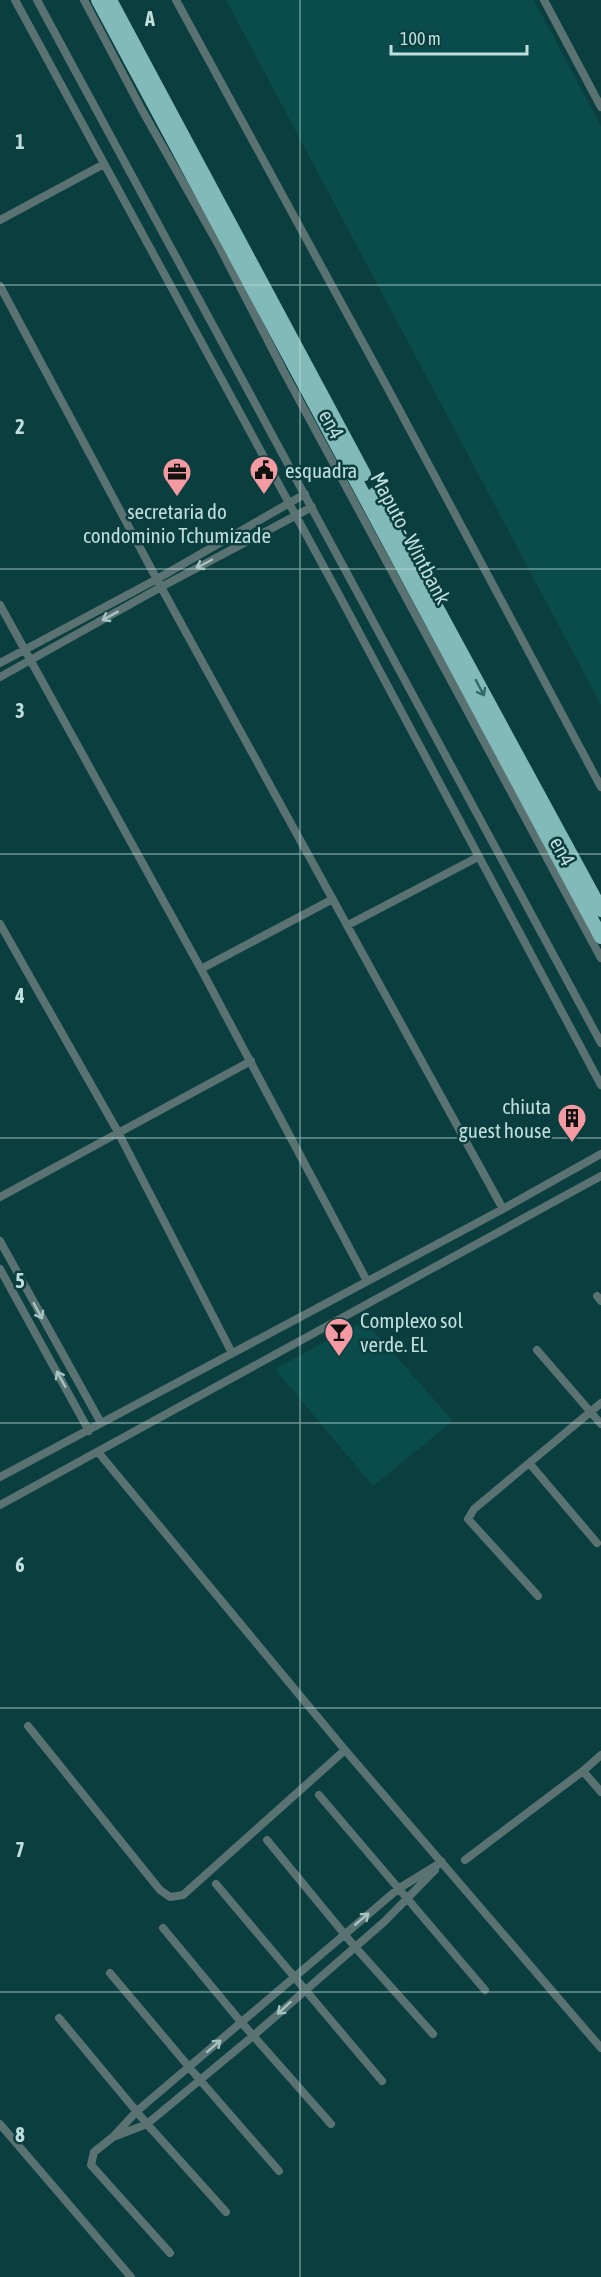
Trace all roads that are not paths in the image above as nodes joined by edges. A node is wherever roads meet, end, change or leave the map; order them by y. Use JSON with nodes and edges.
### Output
{"nodes":[{"id":1,"x":15,"y":0,"type":"edge"},
{"id":2,"x":37,"y":0,"type":"edge"},
{"id":3,"x":84,"y":0,"type":"edge"},
{"id":4,"x":98,"y":0,"type":"edge"},
{"id":5,"x":110,"y":0,"type":"edge"},
{"id":6,"x":176,"y":0,"type":"edge"},
{"id":7,"x":544,"y":0,"type":"edge"},
{"id":8,"x":601,"y":107,"type":"edge"},
{"id":9,"x":104,"y":164,"type":"junction"},
{"id":10,"x":0,"y":220,"type":"edge"},
{"id":11,"x":0,"y":286,"type":"edge"},
{"id":12,"x":305,"y":494,"type":"junction"},
{"id":13,"x":289,"y":502,"type":"junction"},
{"id":14,"x":312,"y":507,"type":"junction"},
{"id":15,"x":296,"y":515,"type":"junction"},
{"id":16,"x":157,"y":579,"type":"junction"},
{"id":17,"x":161,"y":587,"type":"junction"},
{"id":18,"x":0,"y":604,"type":"edge"},
{"id":19,"x":25,"y":649,"type":"junction"},
{"id":20,"x":31,"y":661,"type":"junction"},
{"id":21,"x":0,"y":663,"type":"edge"},
{"id":22,"x":0,"y":677,"type":"edge"},
{"id":23,"x":601,"y":787,"type":"edge"},
{"id":24,"x":478,"y":857,"type":"junction"},
{"id":25,"x":333,"y":899,"type":"junction"},
{"id":26,"x":601,"y":910,"type":"edge"},
{"id":27,"x":0,"y":924,"type":"edge"},
{"id":28,"x":348,"y":925,"type":"junction"},
{"id":29,"x":601,"y":937,"type":"edge"},
{"id":30,"x":601,"y":958,"type":"edge"},
{"id":31,"x":201,"y":969,"type":"junction"},
{"id":32,"x":601,"y":1043,"type":"edge"},
{"id":33,"x":250,"y":1061,"type":"junction"},
{"id":34,"x":601,"y":1085,"type":"edge"},
{"id":35,"x":118,"y":1132,"type":"junction"},
{"id":36,"x":601,"y":1154,"type":"edge"},
{"id":37,"x":601,"y":1176,"type":"edge"},
{"id":38,"x":0,"y":1197,"type":"edge"},
{"id":39,"x":502,"y":1209,"type":"junction"},
{"id":40,"x":0,"y":1241,"type":"edge"},
{"id":41,"x":0,"y":1269,"type":"edge"},
{"id":42,"x":367,"y":1281,"type":"junction"},
{"id":43,"x":537,"y":1350,"type":"dead end"},
{"id":44,"x":232,"y":1353,"type":"junction"},
{"id":45,"x":601,"y":1403,"type":"edge"},
{"id":46,"x":591,"y":1412,"type":"junction"},
{"id":47,"x":101,"y":1423,"type":"junction"},
{"id":48,"x":601,"y":1424,"type":"edge"},
{"id":49,"x":89,"y":1431,"type":"junction"},
{"id":50,"x":98,"y":1452,"type":"junction"},
{"id":51,"x":530,"y":1464,"type":"junction"},
{"id":52,"x":0,"y":1477,"type":"edge"},
{"id":53,"x":0,"y":1504,"type":"edge"},
{"id":54,"x":597,"y":1543,"type":"dead end"},
{"id":55,"x":538,"y":1596,"type":"dead end"},
{"id":56,"x":28,"y":1726,"type":"dead end"},
{"id":57,"x":345,"y":1750,"type":"junction"},
{"id":58,"x":601,"y":1755,"type":"edge"},
{"id":59,"x":583,"y":1771,"type":"junction"},
{"id":60,"x":601,"y":1792,"type":"edge"},
{"id":61,"x":319,"y":1795,"type":"dead end"},
{"id":62,"x":267,"y":1840,"type":"dead end"},
{"id":63,"x":465,"y":1860,"type":"dead end"},
{"id":64,"x":442,"y":1862,"type":"junction"},
{"id":65,"x":216,"y":1884,"type":"dead end"},
{"id":66,"x":398,"y":1889,"type":"junction"},
{"id":67,"x":407,"y":1900,"type":"junction"},
{"id":68,"x":163,"y":1928,"type":"dead end"},
{"id":69,"x":345,"y":1934,"type":"junction"},
{"id":70,"x":355,"y":1947,"type":"junction"},
{"id":71,"x":110,"y":1973,"type":"dead end"},
{"id":72,"x":293,"y":1977,"type":"junction"},
{"id":73,"x":306,"y":1989,"type":"junction"},
{"id":74,"x":485,"y":1990,"type":"dead end"},
{"id":75,"x":59,"y":2018,"type":"dead end"},
{"id":76,"x":241,"y":2022,"type":"junction"},
{"id":77,"x":433,"y":2034,"type":"dead end"},
{"id":78,"x":253,"y":2036,"type":"junction"},
{"id":79,"x":601,"y":2048,"type":"edge"},
{"id":80,"x":190,"y":2067,"type":"junction"},
{"id":81,"x":200,"y":2080,"type":"junction"},
{"id":82,"x":382,"y":2081,"type":"dead end"},
{"id":83,"x":137,"y":2111,"type":"junction"},
{"id":84,"x":0,"y":2124,"type":"edge"},
{"id":85,"x":147,"y":2124,"type":"junction"},
{"id":86,"x":331,"y":2124,"type":"dead end"},
{"id":87,"x":113,"y":2137,"type":"junction"},
{"id":88,"x":279,"y":2171,"type":"dead end"},
{"id":89,"x":226,"y":2212,"type":"dead end"},
{"id":90,"x":170,"y":2253,"type":"dead end"},
{"id":91,"x":132,"y":2277,"type":"edge"}],
"edges":[{"from":1,"to":9,"type":"street"},
{"from":2,"to":12,"type":"street"},
{"from":3,"to":30,"type":"street","name":"en4"},
{"from":4,"to":29,"type":"highway","name":"Maputo - Wintbank"},
{"from":5,"to":26,"type":"highway","name":"Maputo - Wintbank","one_way":true},
{"from":6,"to":23,"type":"street"},
{"from":7,"to":8,"type":"street"},
{"from":9,"to":10,"type":"street"},
{"from":9,"to":13,"type":"street"},
{"from":11,"to":16,"type":"street"},
{"from":12,"to":13,"type":"street"},
{"from":12,"to":14,"type":"street"},
{"from":13,"to":15,"type":"street"},
{"from":13,"to":16,"type":"street"},
{"from":14,"to":15,"type":"street"},
{"from":14,"to":32,"type":"street"},
{"from":15,"to":17,"type":"street","one_way":true},
{"from":15,"to":24,"type":"street"},
{"from":16,"to":17,"type":"street"},
{"from":16,"to":19,"type":"street"},
{"from":17,"to":20,"type":"street","one_way":true},
{"from":17,"to":25,"type":"street"},
{"from":18,"to":19,"type":"street"},
{"from":19,"to":20,"type":"street"},
{"from":19,"to":21,"type":"street"},
{"from":20,"to":22,"type":"street"},
{"from":20,"to":31,"type":"street"},
{"from":24,"to":28,"type":"street"},
{"from":24,"to":34,"type":"street"},
{"from":25,"to":28,"type":"street"},
{"from":25,"to":31,"type":"street"},
{"from":27,"to":35,"type":"street"},
{"from":28,"to":39,"type":"street"},
{"from":31,"to":33,"type":"street"},
{"from":33,"to":35,"type":"street"},
{"from":33,"to":42,"type":"street"},
{"from":35,"to":38,"type":"street"},
{"from":35,"to":44,"type":"street"},
{"from":36,"to":39,"type":"street"},
{"from":37,"to":50,"type":"street"},
{"from":39,"to":42,"type":"street"},
{"from":40,"to":47,"type":"street","one_way":true},
{"from":49,"to":41,"type":"street","one_way":true},
{"from":42,"to":44,"type":"street"},
{"from":43,"to":46,"type":"street"},
{"from":44,"to":47,"type":"street"},
{"from":45,"to":46,"type":"street"},
{"from":46,"to":48,"type":"street"},
{"from":46,"to":51,"type":"street"},
{"from":47,"to":49,"type":"street"},
{"from":49,"to":52,"type":"street"},
{"from":50,"to":53,"type":"street"},
{"from":50,"to":57,"type":"street"},
{"from":51,"to":54,"type":"street"},
{"from":51,"to":55,"type":"street"},
{"from":56,"to":57,"type":"street"},
{"from":57,"to":64,"type":"street"},
{"from":58,"to":59,"type":"street"},
{"from":59,"to":60,"type":"street"},
{"from":59,"to":63,"type":"street"},
{"from":61,"to":66,"type":"street"},
{"from":62,"to":69,"type":"street"},
{"from":64,"to":66,"type":"street"},
{"from":64,"to":67,"type":"street"},
{"from":64,"to":79,"type":"street"},
{"from":65,"to":72,"type":"street"},
{"from":66,"to":67,"type":"street"},
{"from":69,"to":66,"type":"street","one_way":true},
{"from":67,"to":70,"type":"street"},
{"from":67,"to":74,"type":"street"},
{"from":68,"to":76,"type":"street"},
{"from":69,"to":70,"type":"street"},
{"from":69,"to":72,"type":"street"},
{"from":70,"to":73,"type":"street"},
{"from":70,"to":77,"type":"street"},
{"from":71,"to":80,"type":"street"},
{"from":72,"to":73,"type":"street"},
{"from":72,"to":76,"type":"street"},
{"from":73,"to":78,"type":"street","one_way":true},
{"from":73,"to":82,"type":"street"},
{"from":75,"to":83,"type":"street"},
{"from":76,"to":78,"type":"street"},
{"from":80,"to":76,"type":"street","one_way":true},
{"from":78,"to":81,"type":"street"},
{"from":78,"to":86,"type":"street"},
{"from":80,"to":81,"type":"street"},
{"from":80,"to":83,"type":"street"},
{"from":81,"to":85,"type":"street"},
{"from":81,"to":88,"type":"street"},
{"from":83,"to":85,"type":"street"},
{"from":83,"to":87,"type":"street"},
{"from":84,"to":91,"type":"street"},
{"from":85,"to":87,"type":"street"},
{"from":85,"to":89,"type":"street"},
{"from":87,"to":90,"type":"street"}]}
